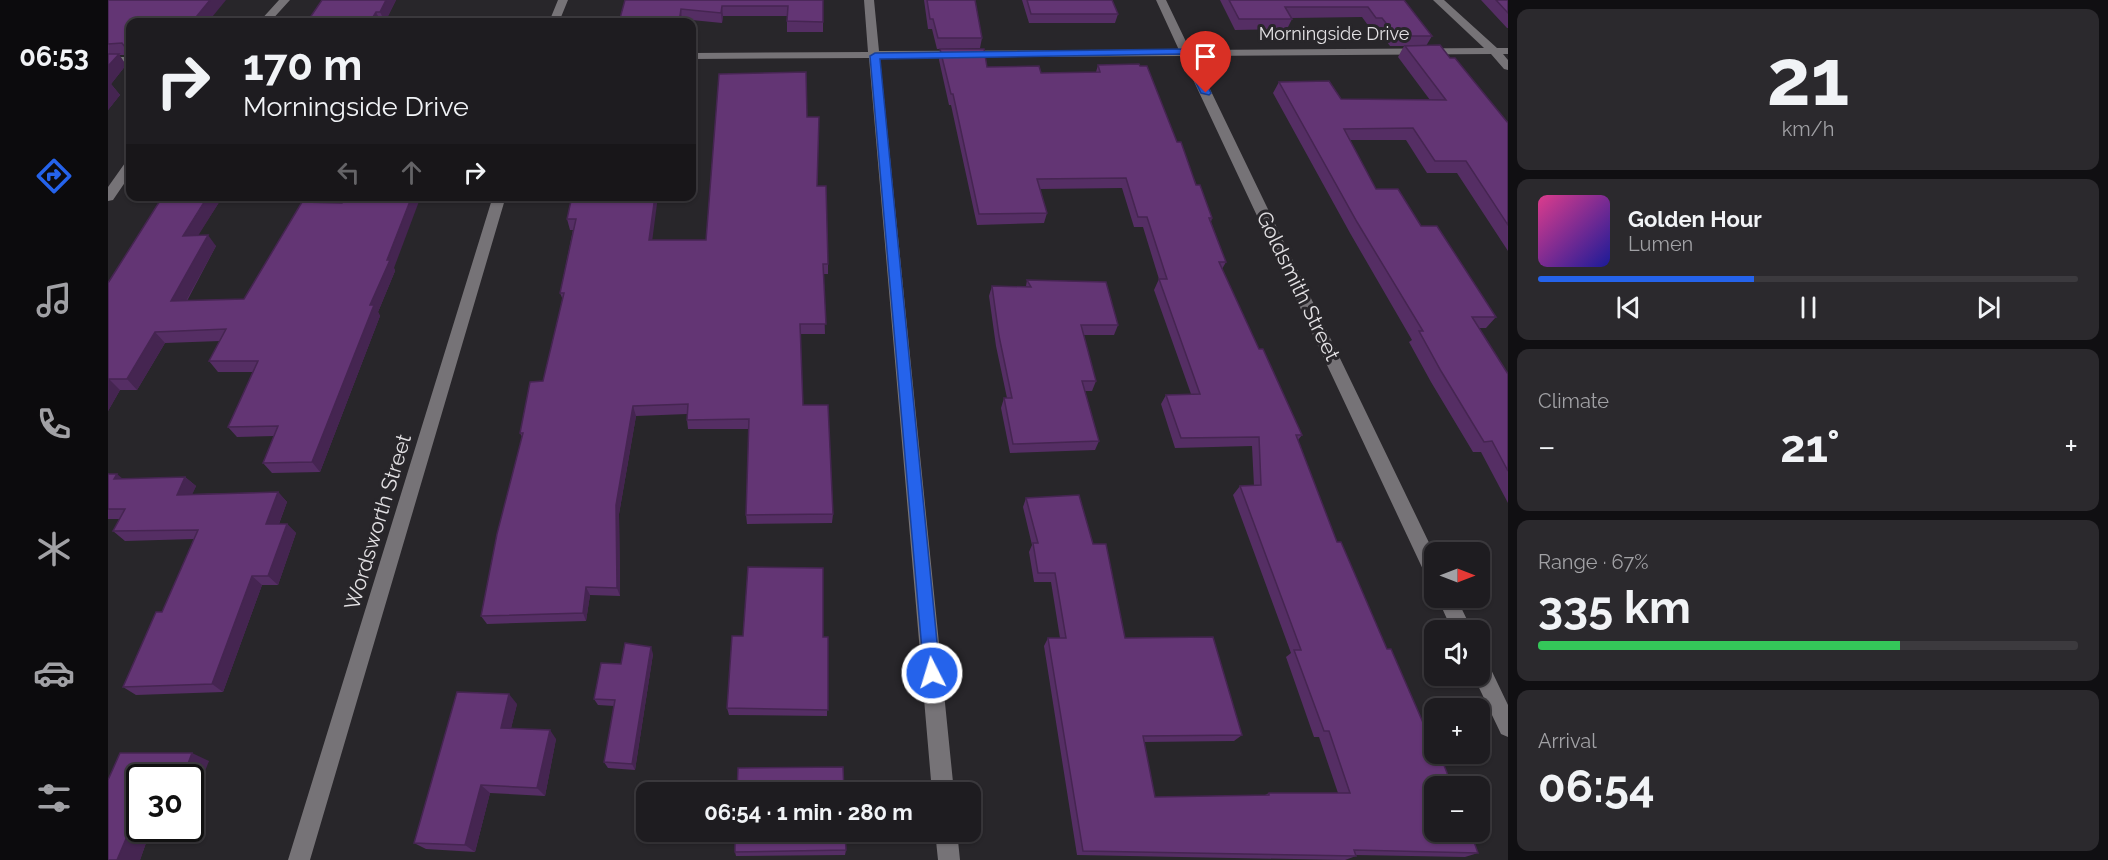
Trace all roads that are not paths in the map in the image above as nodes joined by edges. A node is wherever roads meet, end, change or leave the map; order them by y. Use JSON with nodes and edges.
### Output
{"nodes":[{"id":1,"x":285,"y":0,"type":"edge"},
{"id":2,"x":563,"y":0,"type":"edge"},
{"id":3,"x":869,"y":0,"type":"edge"},
{"id":4,"x":1161,"y":0,"type":"edge"},
{"id":5,"x":1438,"y":0,"type":"edge"},
{"id":6,"x":268,"y":18,"type":"edge"},
{"id":7,"x":556,"y":18,"type":"edge"},
{"id":8,"x":1186,"y":51,"type":"junction"},
{"id":9,"x":1495,"y":51,"type":"junction"},
{"id":10,"x":1508,"y":51,"type":"edge"},
{"id":11,"x":696,"y":56,"type":"edge"},
{"id":12,"x":875,"y":56,"type":"junction"},
{"id":13,"x":108,"y":60,"type":"edge"},
{"id":14,"x":126,"y":60,"type":"edge"},
{"id":15,"x":1508,"y":67,"type":"edge"},
{"id":16,"x":126,"y":172,"type":"edge"},
{"id":17,"x":108,"y":197,"type":"edge"},
{"id":18,"x":498,"y":201,"type":"edge"},
{"id":19,"x":1424,"y":551,"type":"edge"},
{"id":20,"x":1489,"y":686,"type":"edge"},
{"id":21,"x":1508,"y":727,"type":"edge"},
{"id":22,"x":942,"y":782,"type":"edge"},
{"id":23,"x":947,"y":842,"type":"edge"},
{"id":24,"x":299,"y":860,"type":"edge"},
{"id":25,"x":949,"y":860,"type":"edge"}],
"edges":[{"from":1,"to":6,"type":"street"},
{"from":2,"to":7,"type":"street"},
{"from":3,"to":12,"type":"street"},
{"from":4,"to":8,"type":"street","name":"Goldsmith Street"},
{"from":5,"to":9,"type":"street"},
{"from":8,"to":9,"type":"street","name":"Morningside Drive"},
{"from":8,"to":12,"type":"street","name":"Morningside Drive"},
{"from":8,"to":19,"type":"street","name":"Goldsmith Street"},
{"from":9,"to":10,"type":"street","name":"Morningside Drive"},
{"from":9,"to":15,"type":"street"},
{"from":11,"to":12,"type":"street","name":"Morningside Drive"},
{"from":12,"to":22,"type":"street"},
{"from":13,"to":14,"type":"street"},
{"from":16,"to":17,"type":"street"},
{"from":18,"to":24,"type":"street","name":"Wordsworth Street"},
{"from":20,"to":21,"type":"street"},
{"from":23,"to":25,"type":"street"}]}
